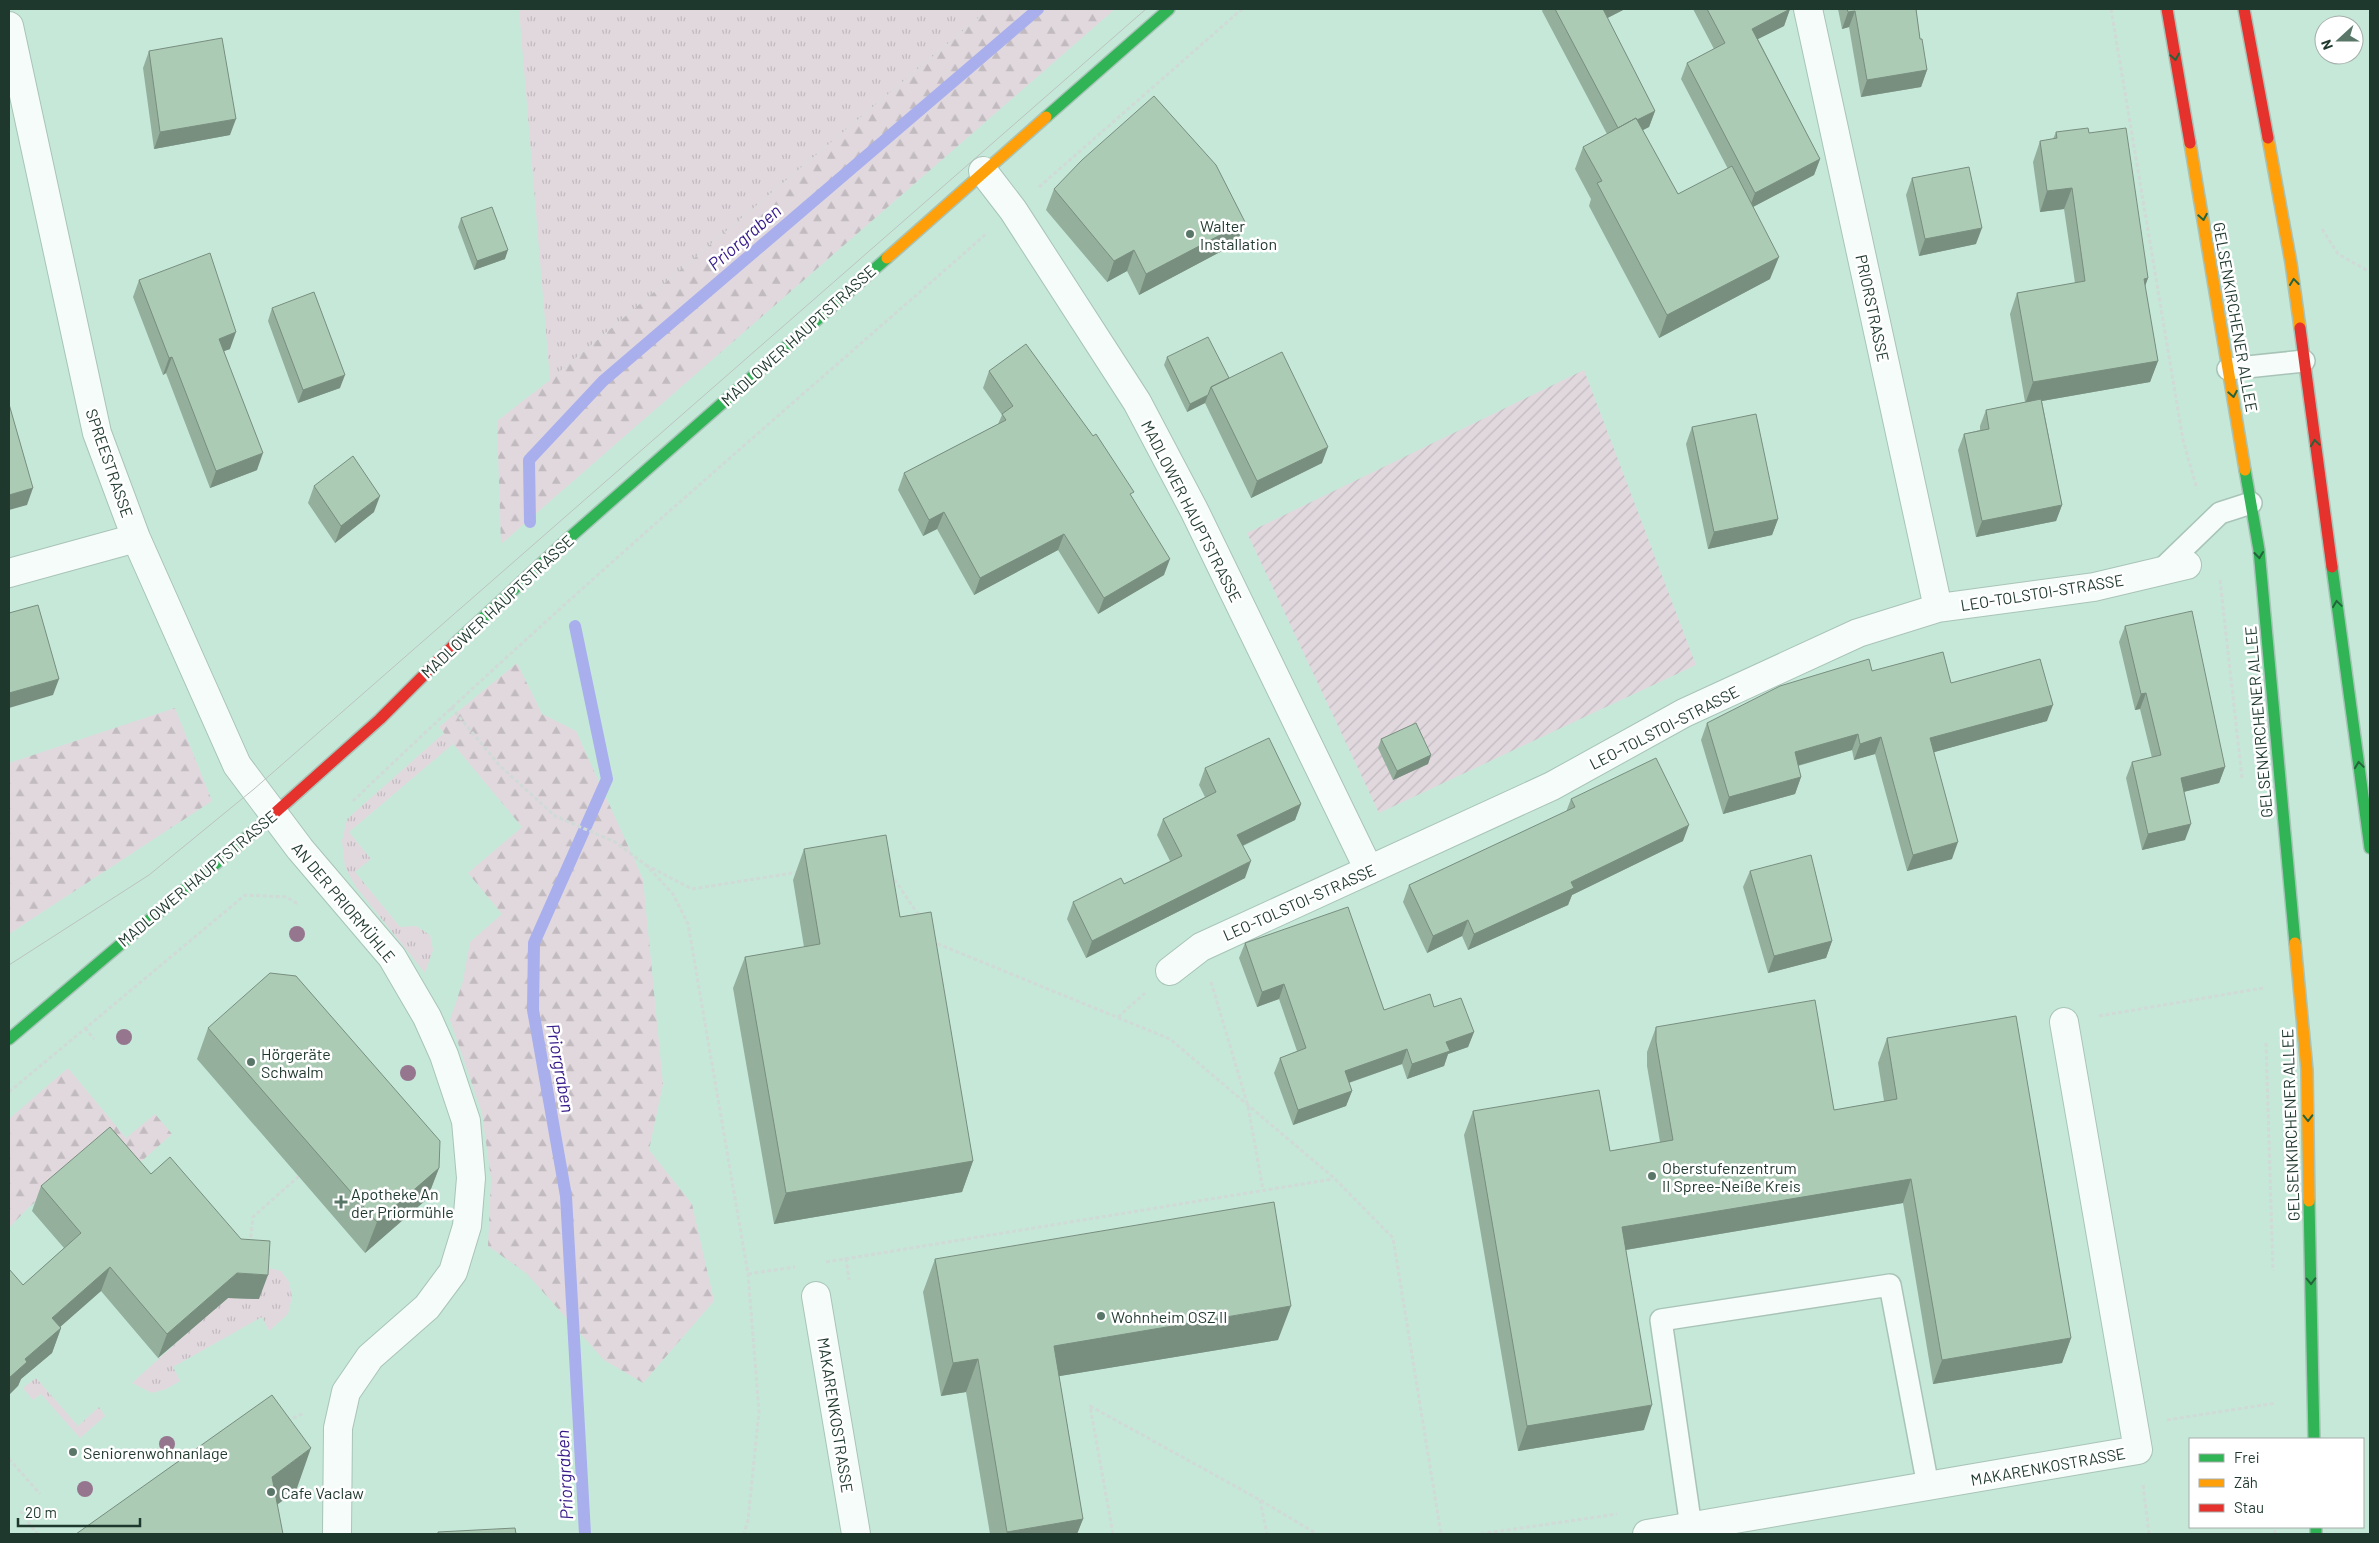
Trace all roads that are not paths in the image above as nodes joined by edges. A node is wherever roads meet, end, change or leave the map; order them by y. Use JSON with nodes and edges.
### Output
{"nodes":[{"id":1,"x":1169,"y":9,"type":"edge"},
{"id":2,"x":1808,"y":9,"type":"edge"},
{"id":3,"x":2167,"y":9,"type":"edge"},
{"id":4,"x":2244,"y":9,"type":"edge"},
{"id":5,"x":9,"y":26,"type":"edge"},
{"id":6,"x":984,"y":171,"type":"junction"},
{"id":7,"x":2304,"y":361,"type":"junction"},
{"id":8,"x":2228,"y":369,"type":"junction"},
{"id":9,"x":2251,"y":503,"type":"junction"},
{"id":10,"x":136,"y":538,"type":"junction"},
{"id":11,"x":2187,"y":565,"type":"dead end"},
{"id":12,"x":2160,"y":571,"type":"junction"},
{"id":13,"x":9,"y":573,"type":"edge"},
{"id":14,"x":1938,"y":608,"type":"junction"},
{"id":15,"x":272,"y":815,"type":"junction"},
{"id":16,"x":2370,"y":848,"type":"edge"},
{"id":17,"x":1369,"y":870,"type":"junction"},
{"id":18,"x":1170,"y":971,"type":"dead end"},
{"id":19,"x":2064,"y":1022,"type":"road end"},
{"id":20,"x":9,"y":1039,"type":"edge"},
{"id":21,"x":816,"y":1296,"type":"dead end"},
{"id":22,"x":2314,"y":1438,"type":"edge"},
{"id":23,"x":1928,"y":1486,"type":"junction"},
{"id":24,"x":1691,"y":1527,"type":"junction"},
{"id":25,"x":337,"y":1534,"type":"edge"},
{"id":26,"x":856,"y":1534,"type":"edge"},
{"id":27,"x":1647,"y":1534,"type":"edge"}],
"edges":[{"from":1,"to":6,"type":"main road","name":"MADLOWER HAUPTSTRASSE"},
{"from":2,"to":14,"type":"street","name":"PRIORSTRASSE"},
{"from":3,"to":8,"type":"main road","name":"GELSENKIRCHENER ALLEE","one_way":true},
{"from":7,"to":4,"type":"main road","one_way":true},
{"from":5,"to":10,"type":"street","name":"SPREESTRASSE"},
{"from":6,"to":15,"type":"main road","name":"MADLOWER HAUPTSTRASSE"},
{"from":6,"to":17,"type":"street","name":"MADLOWER HAUPTSTRASSE"},
{"from":7,"to":8,"type":"lane"},
{"from":16,"to":7,"type":"main road","one_way":true},
{"from":8,"to":9,"type":"main road","name":"GELSENKIRCHENER ALLEE","one_way":true},
{"from":9,"to":12,"type":"lane"},
{"from":9,"to":22,"type":"main road","name":"GELSENKIRCHENER ALLEE","one_way":true},
{"from":10,"to":13,"type":"street"},
{"from":10,"to":15,"type":"street","name":"SPREESTRASSE"},
{"from":11,"to":12,"type":"street","name":"LEO-TOLSTOI-STRASSE"},
{"from":12,"to":14,"type":"street","name":"LEO-TOLSTOI-STRASSE"},
{"from":14,"to":17,"type":"street","name":"LEO-TOLSTOI-STRASSE"},
{"from":15,"to":20,"type":"main road","name":"MADLOWER HAUPTSTRASSE"},
{"from":15,"to":25,"type":"street","name":"AN DER PRIORMÜHLE"},
{"from":17,"to":18,"type":"street","name":"LEO-TOLSTOI-STRASSE"},
{"from":19,"to":23,"type":"street","name":"MAKARENKOSTRASSE"},
{"from":21,"to":26,"type":"street","name":"MAKARENKOSTRASSE"},
{"from":23,"to":24,"type":"street","name":"MAKARENKOSTRASSE"},
{"from":23,"to":24,"type":"lane"},
{"from":24,"to":27,"type":"street","name":"MAKARENKOSTRASSE"}]}
